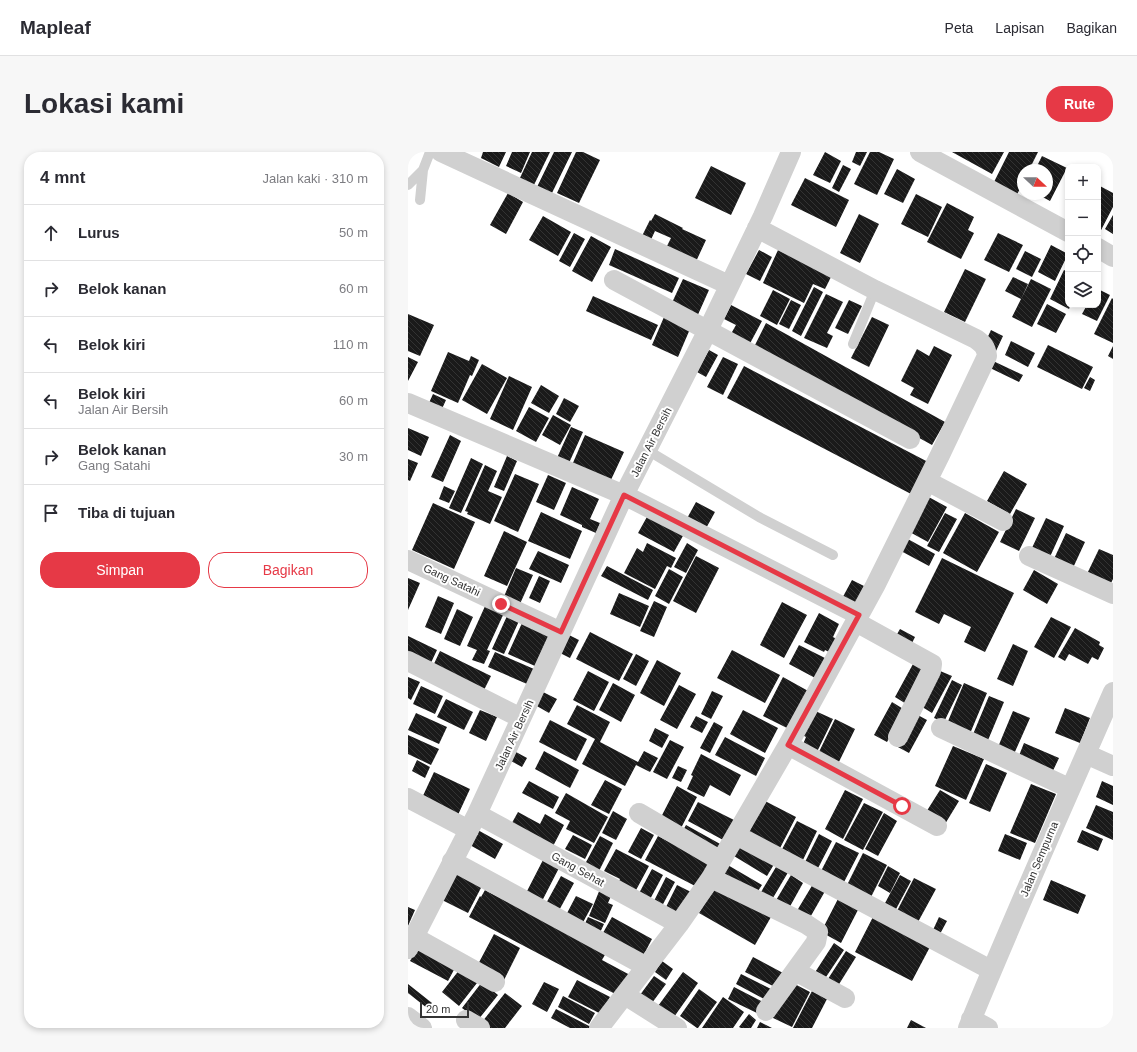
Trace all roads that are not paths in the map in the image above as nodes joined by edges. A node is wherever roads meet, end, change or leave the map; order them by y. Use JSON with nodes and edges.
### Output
{"nodes":[{"id":1,"x":430,"y":152,"type":"edge"},
{"id":2,"x":441,"y":152,"type":"edge"},
{"id":3,"x":792,"y":152,"type":"edge"},
{"id":4,"x":920,"y":152,"type":"edge"},
{"id":5,"x":423,"y":170,"type":"junction"},
{"id":6,"x":408,"y":185,"type":"edge"},
{"id":7,"x":420,"y":200,"type":"dead end"},
{"id":8,"x":757,"y":228,"type":"junction"},
{"id":9,"x":1065,"y":230,"type":"edge"},
{"id":10,"x":1101,"y":250,"type":"edge"},
{"id":11,"x":1113,"y":257,"type":"edge"},
{"id":12,"x":614,"y":280,"type":"dead end"},
{"id":13,"x":729,"y":285,"type":"junction"},
{"id":14,"x":875,"y":290,"type":"junction"},
{"id":15,"x":708,"y":330,"type":"junction"},
{"id":16,"x":853,"y":344,"type":"dead end"},
{"id":17,"x":408,"y":403,"type":"edge"},
{"id":18,"x":910,"y":439,"type":"dead end"},
{"id":19,"x":647,"y":450,"type":"junction"},
{"id":20,"x":927,"y":481,"type":"junction"},
{"id":21,"x":624,"y":495,"type":"junction"},
{"id":22,"x":1004,"y":521,"type":"dead end"},
{"id":23,"x":832,"y":555,"type":"dead end"},
{"id":24,"x":1029,"y":556,"type":"dead end"},
{"id":25,"x":408,"y":560,"type":"edge"},
{"id":26,"x":1113,"y":594,"type":"edge"},
{"id":27,"x":858,"y":618,"type":"junction"},
{"id":28,"x":561,"y":632,"type":"junction"},
{"id":29,"x":408,"y":661,"type":"edge"},
{"id":30,"x":1113,"y":692,"type":"edge"},
{"id":31,"x":521,"y":718,"type":"junction"},
{"id":32,"x":941,"y":728,"type":"dead end"},
{"id":33,"x":898,"y":737,"type":"dead end"},
{"id":34,"x":788,"y":745,"type":"junction"},
{"id":35,"x":1086,"y":754,"type":"junction"},
{"id":36,"x":1113,"y":766,"type":"edge"},
{"id":37,"x":1070,"y":788,"type":"junction"},
{"id":38,"x":408,"y":798,"type":"edge"},
{"id":39,"x":639,"y":813,"type":"dead end"},
{"id":40,"x":473,"y":822,"type":"junction"},
{"id":41,"x":938,"y":826,"type":"dead end"},
{"id":42,"x":736,"y":835,"type":"junction"},
{"id":43,"x":452,"y":861,"type":"junction"},
{"id":44,"x":721,"y":861,"type":"junction"},
{"id":45,"x":711,"y":878,"type":"junction"},
{"id":46,"x":679,"y":924,"type":"junction"},
{"id":47,"x":411,"y":943,"type":"edge"},
{"id":48,"x":638,"y":962,"type":"dead end"},
{"id":49,"x":991,"y":970,"type":"junction"},
{"id":50,"x":795,"y":972,"type":"junction"},
{"id":51,"x":495,"y":982,"type":"dead end"},
{"id":52,"x":625,"y":995,"type":"junction"},
{"id":53,"x":845,"y":998,"type":"dead end"},
{"id":54,"x":766,"y":1011,"type":"dead end"},
{"id":55,"x":408,"y":1017,"type":"edge"},
{"id":56,"x":976,"y":1025,"type":"edge"},
{"id":57,"x":422,"y":1028,"type":"edge"},
{"id":58,"x":599,"y":1028,"type":"edge"},
{"id":59,"x":677,"y":1028,"type":"edge"}],
"edges":[{"from":1,"to":5,"type":"lane"},
{"from":2,"to":13,"type":"street"},
{"from":3,"to":8,"type":"street","name":"Jalan Air Bersih"},
{"from":4,"to":9,"type":"street"},
{"from":5,"to":6,"type":"lane"},
{"from":5,"to":7,"type":"lane"},
{"from":8,"to":13,"type":"street","name":"Jalan Air Bersih"},
{"from":8,"to":14,"type":"street"},
{"from":10,"to":11,"type":"street"},
{"from":12,"to":15,"type":"street"},
{"from":13,"to":15,"type":"street","name":"Jalan Air Bersih"},
{"from":14,"to":16,"type":"lane"},
{"from":14,"to":20,"type":"street"},
{"from":15,"to":18,"type":"street"},
{"from":15,"to":19,"type":"street","name":"Jalan Air Bersih"},
{"from":17,"to":21,"type":"street"},
{"from":19,"to":21,"type":"street","name":"Jalan Air Bersih"},
{"from":19,"to":23,"type":"lane"},
{"from":20,"to":22,"type":"street"},
{"from":20,"to":27,"type":"street"},
{"from":21,"to":27,"type":"street"},
{"from":21,"to":28,"type":"street","name":"Jalan Air Bersih"},
{"from":24,"to":26,"type":"street"},
{"from":25,"to":28,"type":"street","name":"Gang Satahi"},
{"from":27,"to":33,"type":"street"},
{"from":27,"to":34,"type":"street"},
{"from":28,"to":31,"type":"street","name":"Jalan Air Bersih"},
{"from":29,"to":31,"type":"street"},
{"from":30,"to":35,"type":"street","name":"Jalan Sempurna"},
{"from":31,"to":40,"type":"street","name":"Jalan Air Bersih"},
{"from":32,"to":37,"type":"street"},
{"from":34,"to":41,"type":"street"},
{"from":34,"to":42,"type":"street"},
{"from":35,"to":36,"type":"street"},
{"from":35,"to":37,"type":"street","name":"Jalan Sempurna"},
{"from":37,"to":49,"type":"street","name":"Jalan Sempurna"},
{"from":38,"to":40,"type":"street","name":"Gang Sehat"},
{"from":39,"to":44,"type":"street"},
{"from":40,"to":43,"type":"street","name":"Jalan Air Bersih"},
{"from":40,"to":46,"type":"street","name":"Gang Sehat"},
{"from":42,"to":44,"type":"street"},
{"from":42,"to":49,"type":"street"},
{"from":43,"to":47,"type":"street","name":"Jalan Air Bersih"},
{"from":43,"to":48,"type":"street"},
{"from":44,"to":45,"type":"street"},
{"from":45,"to":46,"type":"street"},
{"from":45,"to":50,"type":"street"},
{"from":46,"to":52,"type":"street"},
{"from":47,"to":51,"type":"street"},
{"from":49,"to":56,"type":"street","name":"Jalan Sempurna"},
{"from":50,"to":53,"type":"street"},
{"from":50,"to":54,"type":"street"},
{"from":52,"to":58,"type":"street"},
{"from":52,"to":59,"type":"street"},
{"from":55,"to":57,"type":"street"}]}
